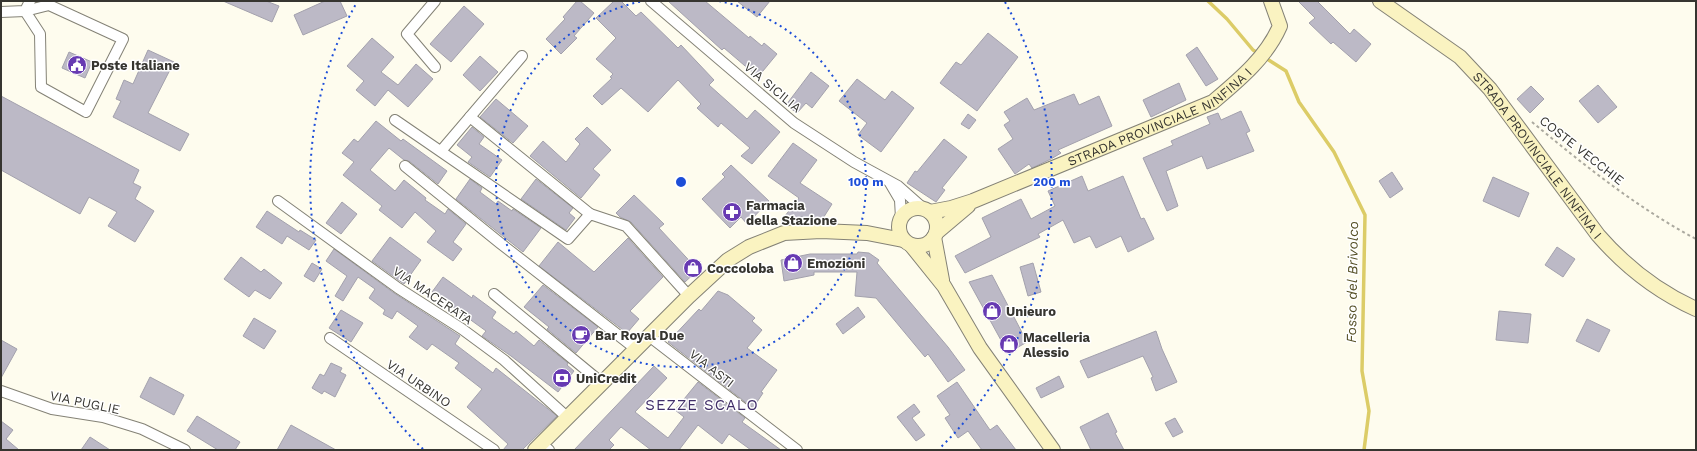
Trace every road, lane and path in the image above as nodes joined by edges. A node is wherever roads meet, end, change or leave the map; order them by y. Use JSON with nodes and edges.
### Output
{"nodes":[{"id":1,"x":30,"y":1,"type":"edge"},
{"id":2,"x":435,"y":1,"type":"edge"},
{"id":3,"x":651,"y":1,"type":"edge"},
{"id":4,"x":1271,"y":1,"type":"edge"},
{"id":5,"x":1380,"y":1,"type":"edge"},
{"id":6,"x":25,"y":11,"type":"junction"},
{"id":7,"x":1,"y":12,"type":"edge"},
{"id":8,"x":522,"y":56,"type":"dead end"},
{"id":9,"x":435,"y":67,"type":"dead end"},
{"id":10,"x":470,"y":117,"type":"junction"},
{"id":11,"x":1528,"y":118,"type":"dead end"},
{"id":12,"x":394,"y":120,"type":"dead end"},
{"id":13,"x":441,"y":151,"type":"junction"},
{"id":14,"x":405,"y":166,"type":"dead end"},
{"id":15,"x":887,"y":180,"type":"junction"},
{"id":16,"x":278,"y":202,"type":"dead end"},
{"id":17,"x":973,"y":202,"type":"junction"},
{"id":18,"x":927,"y":210,"type":"junction"},
{"id":19,"x":590,"y":214,"type":"junction"},
{"id":20,"x":900,"y":219,"type":"junction"},
{"id":21,"x":867,"y":233,"type":"junction"},
{"id":22,"x":935,"y":235,"type":"junction"},
{"id":23,"x":1696,"y":239,"type":"edge"},
{"id":24,"x":907,"y":242,"type":"junction"},
{"id":25,"x":944,"y":286,"type":"junction"},
{"id":26,"x":494,"y":294,"type":"dead end"},
{"id":27,"x":689,"y":296,"type":"junction"},
{"id":28,"x":1696,"y":309,"type":"edge"},
{"id":29,"x":649,"y":336,"type":"junction"},
{"id":30,"x":330,"y":338,"type":"dead end"},
{"id":31,"x":636,"y":349,"type":"junction"},
{"id":32,"x":602,"y":383,"type":"junction"},
{"id":33,"x":1,"y":391,"type":"edge"},
{"id":34,"x":568,"y":418,"type":"junction"},
{"id":35,"x":542,"y":448,"type":"edge"},
{"id":36,"x":185,"y":450,"type":"edge"},
{"id":37,"x":494,"y":450,"type":"edge"},
{"id":38,"x":797,"y":450,"type":"edge"},
{"id":39,"x":1053,"y":450,"type":"edge"}],
"edges":[{"from":1,"to":6,"type":"street"},
{"from":2,"to":9,"type":"street"},
{"from":3,"to":15,"type":"street","name":"VIA SICILIA"},
{"from":4,"to":17,"type":"street","name":"STRADA PROVINCIALE NINFINA I"},
{"from":5,"to":28,"type":"street","name":"STRADA PROVINCIALE NINFINA I"},
{"from":6,"to":6,"type":"street"},
{"from":6,"to":7,"type":"street"},
{"from":8,"to":10,"type":"street"},
{"from":10,"to":13,"type":"street"},
{"from":10,"to":19,"type":"street"},
{"from":11,"to":23,"type":"path","name":"COSTE VECCHIE"},
{"from":12,"to":13,"type":"street"},
{"from":13,"to":19,"type":"street"},
{"from":14,"to":31,"type":"street"},
{"from":15,"to":18,"type":"street","name":"VIA SICILIA"},
{"from":15,"to":20,"type":"street","name":"VIA SICILIA"},
{"from":16,"to":34,"type":"street","name":"VIA MACERATA"},
{"from":17,"to":18,"type":"street","name":"STRADA PROVINCIALE NINFINA I"},
{"from":17,"to":22,"type":"street","name":"STRADA PROVINCIALE NINFINA I"},
{"from":18,"to":20,"type":"street"},
{"from":18,"to":22,"type":"street"},
{"from":19,"to":27,"type":"street"},
{"from":20,"to":21,"type":"street"},
{"from":20,"to":24,"type":"street"},
{"from":21,"to":24,"type":"street"},
{"from":21,"to":27,"type":"street"},
{"from":22,"to":24,"type":"street"},
{"from":22,"to":25,"type":"street"},
{"from":24,"to":25,"type":"street"},
{"from":25,"to":39,"type":"street"},
{"from":26,"to":32,"type":"street"},
{"from":27,"to":29,"type":"street"},
{"from":29,"to":31,"type":"street"},
{"from":29,"to":38,"type":"street","name":"VIA ASTI"},
{"from":30,"to":37,"type":"street","name":"VIA URBINO"},
{"from":31,"to":32,"type":"street"},
{"from":32,"to":34,"type":"street"},
{"from":33,"to":36,"type":"street","name":"VIA PUGLIE"},
{"from":34,"to":35,"type":"street"}]}
